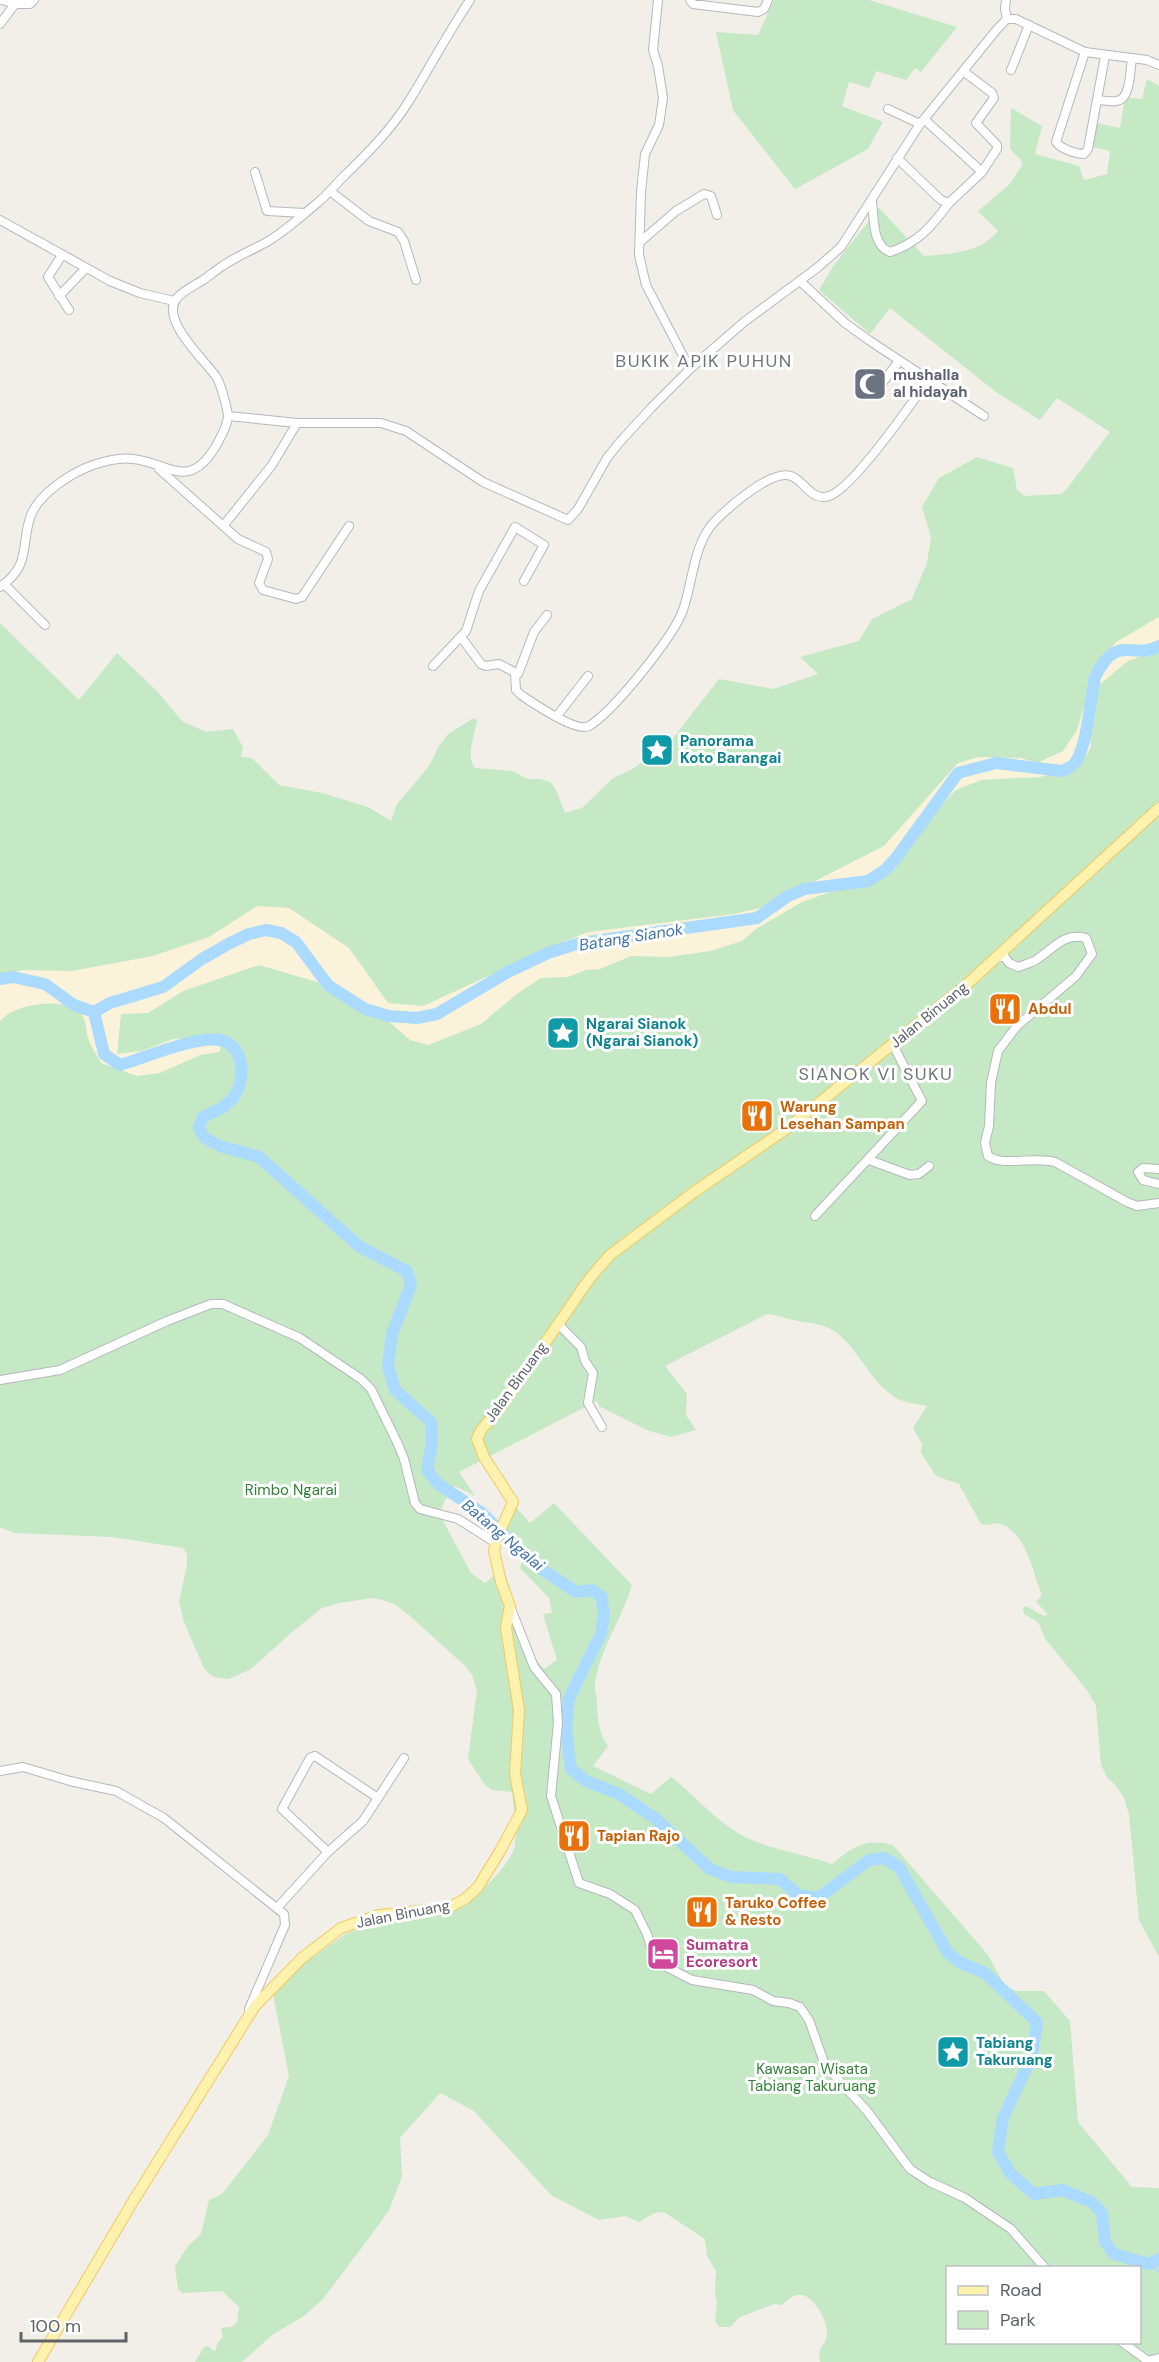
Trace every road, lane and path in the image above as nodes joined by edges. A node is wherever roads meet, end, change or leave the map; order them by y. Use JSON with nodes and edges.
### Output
{"nodes":[{"id":1,"x":2,"y":0,"type":"edge"},
{"id":2,"x":34,"y":0,"type":"edge"},
{"id":3,"x":470,"y":0,"type":"edge"},
{"id":4,"x":658,"y":0,"type":"edge"},
{"id":5,"x":690,"y":0,"type":"edge"},
{"id":6,"x":768,"y":0,"type":"edge"},
{"id":7,"x":1006,"y":0,"type":"edge"},
{"id":8,"x":15,"y":4,"type":"junction"},
{"id":9,"x":1007,"y":19,"type":"junction"},
{"id":10,"x":0,"y":24,"type":"edge"},
{"id":11,"x":1029,"y":25,"type":"junction"},
{"id":12,"x":1085,"y":52,"type":"junction"},
{"id":13,"x":1105,"y":56,"type":"junction"},
{"id":14,"x":1132,"y":58,"type":"junction"},
{"id":15,"x":1159,"y":65,"type":"edge"},
{"id":16,"x":1011,"y":70,"type":"dead end"},
{"id":17,"x":963,"y":71,"type":"junction"},
{"id":18,"x":1097,"y":100,"type":"junction"},
{"id":19,"x":888,"y":109,"type":"dead end"},
{"id":20,"x":922,"y":122,"type":"junction"},
{"id":21,"x":897,"y":158,"type":"junction"},
{"id":22,"x":255,"y":172,"type":"dead end"},
{"id":23,"x":982,"y":172,"type":"junction"},
{"id":24,"x":330,"y":191,"type":"junction"},
{"id":25,"x":872,"y":201,"type":"junction"},
{"id":26,"x":949,"y":203,"type":"junction"},
{"id":27,"x":305,"y":213,"type":"junction"},
{"id":28,"x":717,"y":215,"type":"dead end"},
{"id":29,"x":0,"y":220,"type":"edge"},
{"id":30,"x":640,"y":242,"type":"junction"},
{"id":31,"x":62,"y":255,"type":"junction"},
{"id":32,"x":86,"y":268,"type":"junction"},
{"id":33,"x":416,"y":280,"type":"dead end"},
{"id":34,"x":800,"y":281,"type":"junction"},
{"id":35,"x":59,"y":296,"type":"junction"},
{"id":36,"x":174,"y":302,"type":"junction"},
{"id":37,"x":69,"y":310,"type":"dead end"},
{"id":38,"x":899,"y":361,"type":"junction"},
{"id":39,"x":690,"y":369,"type":"junction"},
{"id":40,"x":928,"y":380,"type":"junction"},
{"id":41,"x":880,"y":386,"type":"dead end"},
{"id":42,"x":228,"y":416,"type":"junction"},
{"id":43,"x":984,"y":416,"type":"dead end"},
{"id":44,"x":297,"y":423,"type":"junction"},
{"id":45,"x":151,"y":464,"type":"junction"},
{"id":46,"x":224,"y":525,"type":"junction"},
{"id":47,"x":349,"y":526,"type":"dead end"},
{"id":48,"x":524,"y":581,"type":"dead end"},
{"id":49,"x":2,"y":586,"type":"edge"},
{"id":50,"x":547,"y":615,"type":"dead end"},
{"id":51,"x":45,"y":625,"type":"dead end"},
{"id":52,"x":461,"y":637,"type":"junction"},
{"id":53,"x":432,"y":666,"type":"dead end"},
{"id":54,"x":514,"y":674,"type":"junction"},
{"id":55,"x":588,"y":676,"type":"dead end"},
{"id":56,"x":557,"y":716,"type":"junction"},
{"id":57,"x":1159,"y":808,"type":"edge"},
{"id":58,"x":996,"y":958,"type":"junction"},
{"id":59,"x":893,"y":1045,"type":"junction"},
{"id":60,"x":869,"y":1160,"type":"junction"},
{"id":61,"x":929,"y":1166,"type":"dead end"},
{"id":62,"x":1159,"y":1169,"type":"edge"},
{"id":63,"x":1159,"y":1184,"type":"edge"},
{"id":64,"x":1159,"y":1203,"type":"edge"},
{"id":65,"x":815,"y":1216,"type":"dead end"},
{"id":66,"x":558,"y":1324,"type":"junction"},
{"id":67,"x":0,"y":1380,"type":"edge"},
{"id":68,"x":603,"y":1427,"type":"dead end"},
{"id":69,"x":496,"y":1540,"type":"junction"},
{"id":70,"x":510,"y":1606,"type":"junction"},
{"id":71,"x":404,"y":1758,"type":"dead end"},
{"id":72,"x":0,"y":1771,"type":"edge"},
{"id":73,"x":378,"y":1798,"type":"junction"},
{"id":74,"x":328,"y":1852,"type":"junction"},
{"id":75,"x":277,"y":1908,"type":"junction"},
{"id":76,"x":244,"y":2021,"type":"junction"},
{"id":77,"x":1043,"y":2266,"type":"edge"},
{"id":78,"x":1123,"y":2344,"type":"edge"},
{"id":79,"x":1159,"y":2358,"type":"edge"},
{"id":80,"x":38,"y":2362,"type":"edge"},
{"id":81,"x":1148,"y":2362,"type":"edge"}],
"edges":[{"from":1,"to":8,"type":"street"},
{"from":2,"to":8,"type":"street"},
{"from":3,"to":24,"type":"street"},
{"from":4,"to":30,"type":"street"},
{"from":5,"to":6,"type":"street"},
{"from":7,"to":9,"type":"street"},
{"from":8,"to":10,"type":"street"},
{"from":9,"to":11,"type":"street"},
{"from":9,"to":17,"type":"street"},
{"from":11,"to":12,"type":"street"},
{"from":11,"to":16,"type":"street"},
{"from":12,"to":13,"type":"street"},
{"from":12,"to":18,"type":"street"},
{"from":13,"to":14,"type":"street"},
{"from":13,"to":18,"type":"street"},
{"from":14,"to":15,"type":"street"},
{"from":14,"to":18,"type":"street"},
{"from":17,"to":20,"type":"street"},
{"from":17,"to":23,"type":"street"},
{"from":19,"to":20,"type":"street"},
{"from":20,"to":21,"type":"street"},
{"from":20,"to":23,"type":"street"},
{"from":21,"to":25,"type":"street"},
{"from":21,"to":26,"type":"street"},
{"from":22,"to":27,"type":"street"},
{"from":23,"to":26,"type":"street"},
{"from":24,"to":27,"type":"street"},
{"from":24,"to":33,"type":"street"},
{"from":25,"to":26,"type":"street"},
{"from":25,"to":34,"type":"street"},
{"from":27,"to":36,"type":"street"},
{"from":28,"to":30,"type":"street"},
{"from":29,"to":31,"type":"street"},
{"from":30,"to":39,"type":"street"},
{"from":31,"to":32,"type":"street"},
{"from":31,"to":35,"type":"street"},
{"from":32,"to":35,"type":"street"},
{"from":32,"to":36,"type":"street"},
{"from":34,"to":38,"type":"street"},
{"from":34,"to":39,"type":"street"},
{"from":35,"to":37,"type":"street"},
{"from":36,"to":42,"type":"street"},
{"from":38,"to":40,"type":"street"},
{"from":38,"to":41,"type":"street"},
{"from":39,"to":44,"type":"street"},
{"from":40,"to":43,"type":"street"},
{"from":40,"to":56,"type":"street"},
{"from":42,"to":44,"type":"street"},
{"from":42,"to":45,"type":"street"},
{"from":44,"to":46,"type":"street"},
{"from":45,"to":46,"type":"street"},
{"from":45,"to":49,"type":"street"},
{"from":46,"to":47,"type":"street"},
{"from":48,"to":52,"type":"street"},
{"from":49,"to":51,"type":"street"},
{"from":50,"to":54,"type":"street"},
{"from":52,"to":53,"type":"street"},
{"from":52,"to":54,"type":"street"},
{"from":54,"to":56,"type":"street"},
{"from":55,"to":56,"type":"street"},
{"from":57,"to":58,"type":"main road","name":"Jalan Binuang"},
{"from":58,"to":59,"type":"main road","name":"Jalan Binuang"},
{"from":58,"to":64,"type":"street"},
{"from":59,"to":60,"type":"street"},
{"from":59,"to":66,"type":"main road","name":"Jalan Binuang"},
{"from":60,"to":61,"type":"street"},
{"from":60,"to":65,"type":"street"},
{"from":62,"to":63,"type":"street"},
{"from":66,"to":68,"type":"street"},
{"from":66,"to":69,"type":"main road","name":"Jalan Binuang"},
{"from":67,"to":69,"type":"street"},
{"from":69,"to":70,"type":"main road","name":"Jalan Binuang"},
{"from":70,"to":76,"type":"main road","name":"Jalan Binuang"},
{"from":70,"to":77,"type":"street"},
{"from":71,"to":73,"type":"street"},
{"from":72,"to":75,"type":"street"},
{"from":73,"to":74,"type":"street"},
{"from":73,"to":74,"type":"street"},
{"from":74,"to":75,"type":"street"},
{"from":75,"to":76,"type":"street"},
{"from":76,"to":80,"type":"main road","name":"Jalan Binuang"},
{"from":78,"to":81,"type":"street"},
{"from":79,"to":81,"type":"street"}]}
